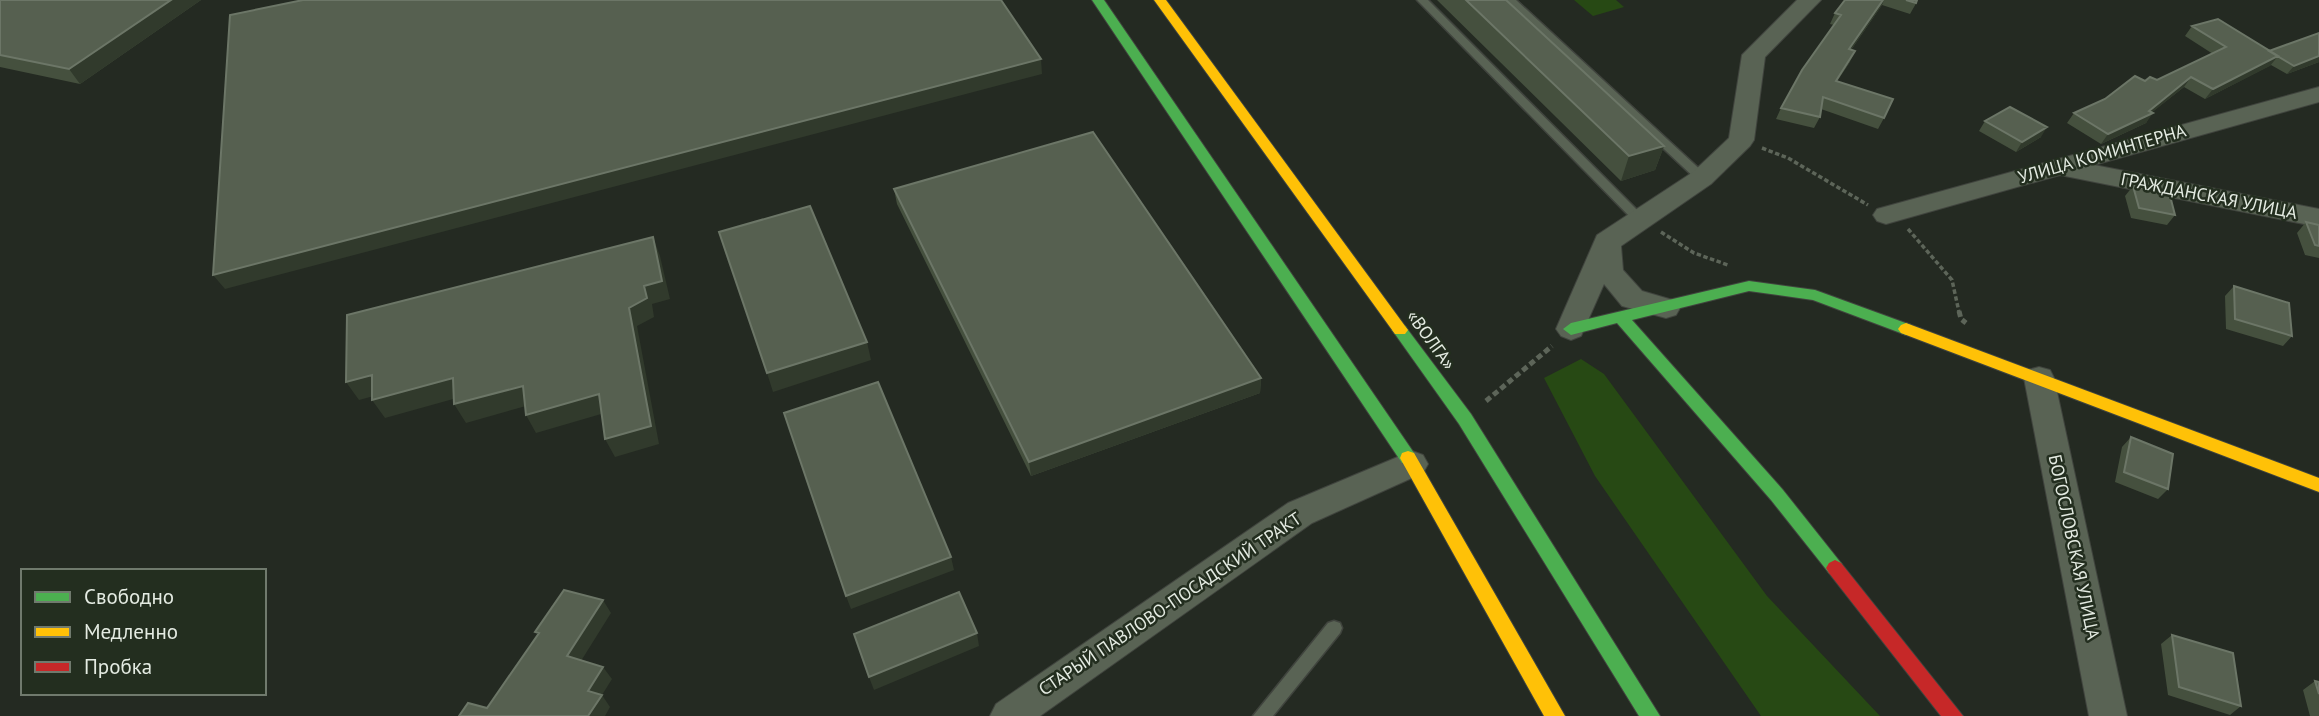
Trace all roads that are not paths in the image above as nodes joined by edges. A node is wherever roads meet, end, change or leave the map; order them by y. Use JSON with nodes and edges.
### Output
{"nodes":[{"id":1,"x":1098,"y":0,"type":"edge"},
{"id":2,"x":1160,"y":0,"type":"edge"},
{"id":3,"x":1422,"y":0,"type":"edge"},
{"id":4,"x":1510,"y":0,"type":"edge"},
{"id":5,"x":1810,"y":0,"type":"edge"},
{"id":6,"x":2319,"y":94,"type":"edge"},
{"id":7,"x":2057,"y":166,"type":"junction"},
{"id":8,"x":1702,"y":178,"type":"junction"},
{"id":9,"x":1886,"y":215,"type":"road end"},
{"id":10,"x":2319,"y":218,"type":"edge"},
{"id":11,"x":1640,"y":220,"type":"junction"},
{"id":12,"x":1607,"y":242,"type":"junction"},
{"id":13,"x":1666,"y":308,"type":"junction"},
{"id":14,"x":1621,"y":318,"type":"junction"},
{"id":15,"x":1572,"y":329,"type":"joint"},
{"id":16,"x":2039,"y":378,"type":"junction"},
{"id":17,"x":1412,"y":464,"type":"junction"},
{"id":18,"x":2319,"y":485,"type":"edge"},
{"id":19,"x":1334,"y":628,"type":"dead end"},
{"id":20,"x":1009,"y":716,"type":"edge"},
{"id":21,"x":1262,"y":716,"type":"edge"},
{"id":22,"x":1555,"y":716,"type":"edge"},
{"id":23,"x":1650,"y":716,"type":"edge"},
{"id":24,"x":1953,"y":716,"type":"edge"},
{"id":25,"x":2108,"y":716,"type":"edge"}],
"edges":[{"from":1,"to":17,"type":"main road"},
{"from":2,"to":23,"type":"main road","name":"«ВОЛГА»"},
{"from":3,"to":11,"type":"lane"},
{"from":4,"to":8,"type":"lane"},
{"from":5,"to":8,"type":"street"},
{"from":6,"to":7,"type":"street","name":"УЛИЦА КОМИНТЕРНА"},
{"from":7,"to":9,"type":"street","name":"УЛИЦА КОМИНТЕРНА"},
{"from":7,"to":10,"type":"street","name":"ГРАЖДАНСКАЯ УЛИЦА"},
{"from":8,"to":11,"type":"street"},
{"from":11,"to":12,"type":"street"},
{"from":12,"to":13,"type":"street"},
{"from":12,"to":15,"type":"street"},
{"from":13,"to":14,"type":"main road"},
{"from":13,"to":16,"type":"main road"},
{"from":14,"to":15,"type":"main road"},
{"from":14,"to":24,"type":"main road"},
{"from":16,"to":18,"type":"main road"},
{"from":16,"to":25,"type":"street","name":"БОГОСЛОВСКАЯ УЛИЦА"},
{"from":17,"to":20,"type":"street","name":"СТАРЫЙ ПАВЛОВО-ПОСАДСКИЙ ТРАКТ"},
{"from":17,"to":22,"type":"main road"},
{"from":19,"to":21,"type":"lane"}]}
